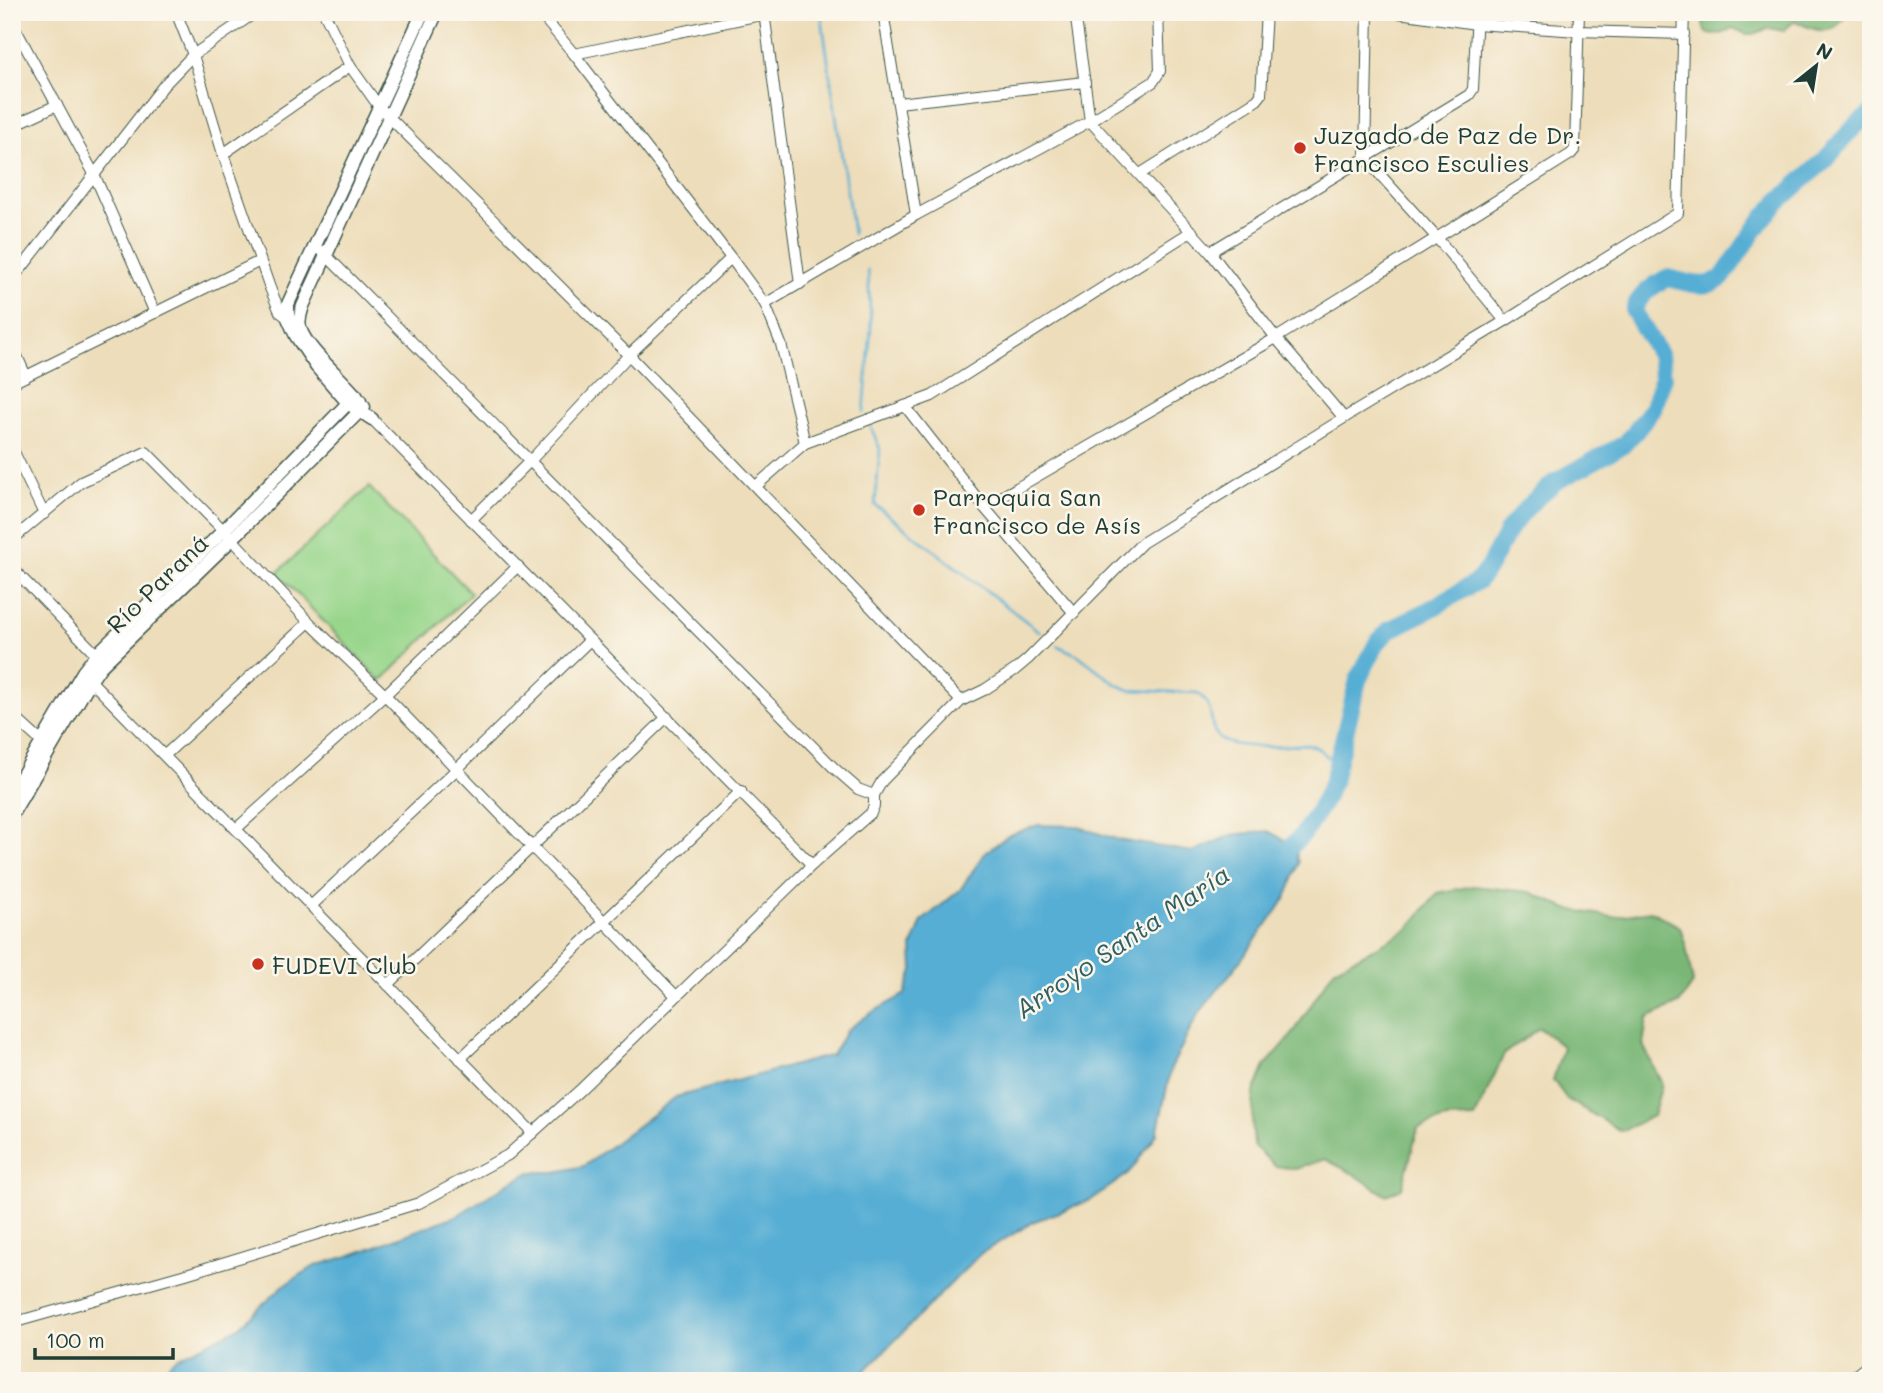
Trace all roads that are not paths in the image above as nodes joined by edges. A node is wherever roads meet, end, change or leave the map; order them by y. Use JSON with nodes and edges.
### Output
{"nodes":[{"id":1,"x":176,"y":12,"type":"edge"},
{"id":2,"x":256,"y":12,"type":"edge"},
{"id":3,"x":324,"y":12,"type":"edge"},
{"id":4,"x":423,"y":12,"type":"edge"},
{"id":5,"x":437,"y":12,"type":"edge"},
{"id":6,"x":539,"y":12,"type":"edge"},
{"id":7,"x":775,"y":12,"type":"edge"},
{"id":8,"x":883,"y":12,"type":"edge"},
{"id":9,"x":1075,"y":12,"type":"edge"},
{"id":10,"x":1158,"y":12,"type":"edge"},
{"id":11,"x":1266,"y":12,"type":"edge"},
{"id":12,"x":1368,"y":12,"type":"edge"},
{"id":13,"x":1392,"y":12,"type":"edge"},
{"id":14,"x":1477,"y":12,"type":"edge"},
{"id":15,"x":1579,"y":12,"type":"edge"},
{"id":16,"x":1684,"y":12,"type":"edge"},
{"id":17,"x":764,"y":14,"type":"edge"},
{"id":18,"x":12,"y":22,"type":"edge"},
{"id":19,"x":1476,"y":24,"type":"junction"},
{"id":20,"x":1578,"y":31,"type":"junction"},
{"id":21,"x":1684,"y":34,"type":"junction"},
{"id":22,"x":574,"y":54,"type":"junction"},
{"id":23,"x":193,"y":55,"type":"junction"},
{"id":24,"x":350,"y":66,"type":"junction"},
{"id":25,"x":1085,"y":82,"type":"junction"},
{"id":26,"x":898,"y":103,"type":"junction"},
{"id":27,"x":57,"y":104,"type":"junction"},
{"id":28,"x":384,"y":113,"type":"junction"},
{"id":29,"x":1090,"y":121,"type":"junction"},
{"id":30,"x":12,"y":126,"type":"edge"},
{"id":31,"x":223,"y":153,"type":"junction"},
{"id":32,"x":1366,"y":158,"type":"junction"},
{"id":33,"x":94,"y":174,"type":"junction"},
{"id":34,"x":1140,"y":174,"type":"junction"},
{"id":35,"x":916,"y":215,"type":"junction"},
{"id":36,"x":1192,"y":231,"type":"junction"},
{"id":37,"x":1437,"y":238,"type":"junction"},
{"id":38,"x":316,"y":245,"type":"junction"},
{"id":39,"x":1210,"y":252,"type":"junction"},
{"id":40,"x":327,"y":255,"type":"junction"},
{"id":41,"x":731,"y":258,"type":"junction"},
{"id":42,"x":260,"y":261,"type":"junction"},
{"id":43,"x":12,"y":275,"type":"edge"},
{"id":44,"x":800,"y":284,"type":"junction"},
{"id":45,"x":765,"y":304,"type":"junction"},
{"id":46,"x":155,"y":313,"type":"junction"},
{"id":47,"x":288,"y":318,"type":"junction"},
{"id":48,"x":1505,"y":321,"type":"junction"},
{"id":49,"x":1276,"y":338,"type":"junction"},
{"id":50,"x":12,"y":345,"type":"edge"},
{"id":51,"x":629,"y":355,"type":"junction"},
{"id":52,"x":26,"y":376,"type":"junction"},
{"id":53,"x":12,"y":383,"type":"edge"},
{"id":54,"x":357,"y":404,"type":"junction"},
{"id":55,"x":905,"y":406,"type":"junction"},
{"id":56,"x":1343,"y":418,"type":"junction"},
{"id":57,"x":372,"y":419,"type":"joint"},
{"id":58,"x":805,"y":443,"type":"junction"},
{"id":59,"x":12,"y":448,"type":"edge"},
{"id":60,"x":531,"y":460,"type":"junction"},
{"id":61,"x":756,"y":486,"type":"junction"},
{"id":62,"x":984,"y":507,"type":"junction"},
{"id":63,"x":44,"y":514,"type":"junction"},
{"id":64,"x":471,"y":520,"type":"junction"},
{"id":65,"x":228,"y":535,"type":"junction"},
{"id":66,"x":12,"y":540,"type":"edge"},
{"id":67,"x":518,"y":566,"type":"junction"},
{"id":68,"x":12,"y":568,"type":"edge"},
{"id":69,"x":1074,"y":613,"type":"junction"},
{"id":70,"x":309,"y":622,"type":"junction"},
{"id":71,"x":590,"y":640,"type":"junction"},
{"id":72,"x":101,"y":658,"type":"junction"},
{"id":73,"x":87,"y":676,"type":"junction"},
{"id":74,"x":385,"y":695,"type":"junction"},
{"id":75,"x":961,"y":701,"type":"junction"},
{"id":76,"x":12,"y":715,"type":"edge"},
{"id":77,"x":667,"y":717,"type":"junction"},
{"id":78,"x":46,"y":746,"type":"junction"},
{"id":79,"x":165,"y":755,"type":"junction"},
{"id":80,"x":457,"y":769,"type":"junction"},
{"id":81,"x":741,"y":792,"type":"junction"},
{"id":82,"x":12,"y":793,"type":"edge"},
{"id":83,"x":874,"y":795,"type":"junction"},
{"id":84,"x":12,"y":814,"type":"edge"},
{"id":85,"x":236,"y":829,"type":"junction"},
{"id":86,"x":531,"y":846,"type":"junction"},
{"id":87,"x":812,"y":865,"type":"junction"},
{"id":88,"x":311,"y":906,"type":"junction"},
{"id":89,"x":604,"y":921,"type":"junction"},
{"id":90,"x":388,"y":985,"type":"junction"},
{"id":91,"x":676,"y":996,"type":"junction"},
{"id":92,"x":460,"y":1059,"type":"junction"},
{"id":93,"x":533,"y":1133,"type":"junction"},
{"id":94,"x":12,"y":1323,"type":"edge"},
{"id":95,"x":1871,"y":1363,"type":"edge"},
{"id":96,"x":1848,"y":1381,"type":"edge"}],
"edges":[{"from":1,"to":23,"type":"street"},
{"from":2,"to":23,"type":"street"},
{"from":3,"to":24,"type":"street"},
{"from":4,"to":28,"type":"street"},
{"from":5,"to":28,"type":"street"},
{"from":6,"to":22,"type":"street"},
{"from":7,"to":17,"type":"street"},
{"from":8,"to":26,"type":"street"},
{"from":9,"to":25,"type":"street"},
{"from":10,"to":29,"type":"street"},
{"from":11,"to":34,"type":"street"},
{"from":12,"to":32,"type":"street"},
{"from":13,"to":19,"type":"street"},
{"from":14,"to":19,"type":"street"},
{"from":15,"to":20,"type":"street"},
{"from":16,"to":21,"type":"street"},
{"from":17,"to":22,"type":"street"},
{"from":17,"to":44,"type":"street"},
{"from":18,"to":27,"type":"street"},
{"from":19,"to":20,"type":"street"},
{"from":19,"to":32,"type":"street"},
{"from":20,"to":21,"type":"street"},
{"from":20,"to":37,"type":"street"},
{"from":21,"to":48,"type":"street"},
{"from":22,"to":41,"type":"street"},
{"from":23,"to":31,"type":"street"},
{"from":23,"to":33,"type":"street"},
{"from":24,"to":28,"type":"street"},
{"from":24,"to":31,"type":"street"},
{"from":25,"to":26,"type":"street"},
{"from":25,"to":29,"type":"street"},
{"from":26,"to":35,"type":"street"},
{"from":27,"to":30,"type":"street"},
{"from":27,"to":33,"type":"street"},
{"from":28,"to":38,"type":"street"},
{"from":28,"to":40,"type":"street"},
{"from":28,"to":51,"type":"street"},
{"from":29,"to":34,"type":"street"},
{"from":29,"to":35,"type":"street"},
{"from":31,"to":42,"type":"street"},
{"from":32,"to":37,"type":"street"},
{"from":32,"to":39,"type":"street"},
{"from":33,"to":43,"type":"street"},
{"from":33,"to":46,"type":"street"},
{"from":34,"to":36,"type":"street"},
{"from":35,"to":44,"type":"street"},
{"from":36,"to":39,"type":"street"},
{"from":36,"to":55,"type":"street"},
{"from":37,"to":48,"type":"street"},
{"from":37,"to":49,"type":"street"},
{"from":38,"to":40,"type":"street"},
{"from":38,"to":47,"type":"street"},
{"from":39,"to":49,"type":"street"},
{"from":40,"to":54,"type":"street"},
{"from":40,"to":60,"type":"street"},
{"from":41,"to":45,"type":"street"},
{"from":41,"to":51,"type":"street"},
{"from":42,"to":46,"type":"street"},
{"from":42,"to":47,"type":"street"},
{"from":44,"to":45,"type":"street"},
{"from":45,"to":58,"type":"street"},
{"from":46,"to":52,"type":"street"},
{"from":47,"to":54,"type":"street"},
{"from":48,"to":56,"type":"street"},
{"from":49,"to":56,"type":"street"},
{"from":49,"to":62,"type":"street"},
{"from":50,"to":52,"type":"street"},
{"from":51,"to":60,"type":"street"},
{"from":51,"to":61,"type":"street"},
{"from":52,"to":53,"type":"street"},
{"from":54,"to":57,"type":"street"},
{"from":54,"to":65,"type":"street","name":"Río Paraná"},
{"from":55,"to":58,"type":"street"},
{"from":55,"to":62,"type":"street"},
{"from":56,"to":69,"type":"street"},
{"from":57,"to":64,"type":"street"},
{"from":58,"to":61,"type":"street"},
{"from":59,"to":63,"type":"street"},
{"from":60,"to":64,"type":"street"},
{"from":60,"to":83,"type":"street"},
{"from":61,"to":75,"type":"street"},
{"from":62,"to":69,"type":"street"},
{"from":63,"to":65,"type":"street"},
{"from":63,"to":66,"type":"street"},
{"from":64,"to":67,"type":"street"},
{"from":65,"to":70,"type":"street"},
{"from":65,"to":72,"type":"street","name":"Río Paraná"},
{"from":67,"to":71,"type":"street"},
{"from":67,"to":74,"type":"street"},
{"from":68,"to":72,"type":"street"},
{"from":69,"to":75,"type":"street"},
{"from":70,"to":74,"type":"street"},
{"from":70,"to":79,"type":"street"},
{"from":71,"to":77,"type":"street"},
{"from":71,"to":80,"type":"street"},
{"from":72,"to":73,"type":"street","name":"Río Paraná"},
{"from":73,"to":78,"type":"street","name":"Río Paraná"},
{"from":73,"to":79,"type":"street"},
{"from":74,"to":80,"type":"street"},
{"from":74,"to":85,"type":"street"},
{"from":75,"to":83,"type":"street"},
{"from":76,"to":78,"type":"street"},
{"from":77,"to":81,"type":"street"},
{"from":77,"to":86,"type":"street"},
{"from":78,"to":82,"type":"street","name":"Río Paraná"},
{"from":78,"to":84,"type":"street","name":"Río Paraná"},
{"from":79,"to":85,"type":"street"},
{"from":80,"to":86,"type":"street"},
{"from":80,"to":88,"type":"street"},
{"from":81,"to":87,"type":"street"},
{"from":81,"to":89,"type":"street"},
{"from":83,"to":87,"type":"street"},
{"from":85,"to":88,"type":"street"},
{"from":86,"to":89,"type":"street"},
{"from":86,"to":90,"type":"street"},
{"from":87,"to":91,"type":"street"},
{"from":88,"to":90,"type":"street"},
{"from":89,"to":91,"type":"street"},
{"from":89,"to":92,"type":"street"},
{"from":90,"to":92,"type":"street"},
{"from":91,"to":93,"type":"street"},
{"from":92,"to":93,"type":"street"},
{"from":93,"to":94,"type":"street"},
{"from":95,"to":96,"type":"street"}]}
